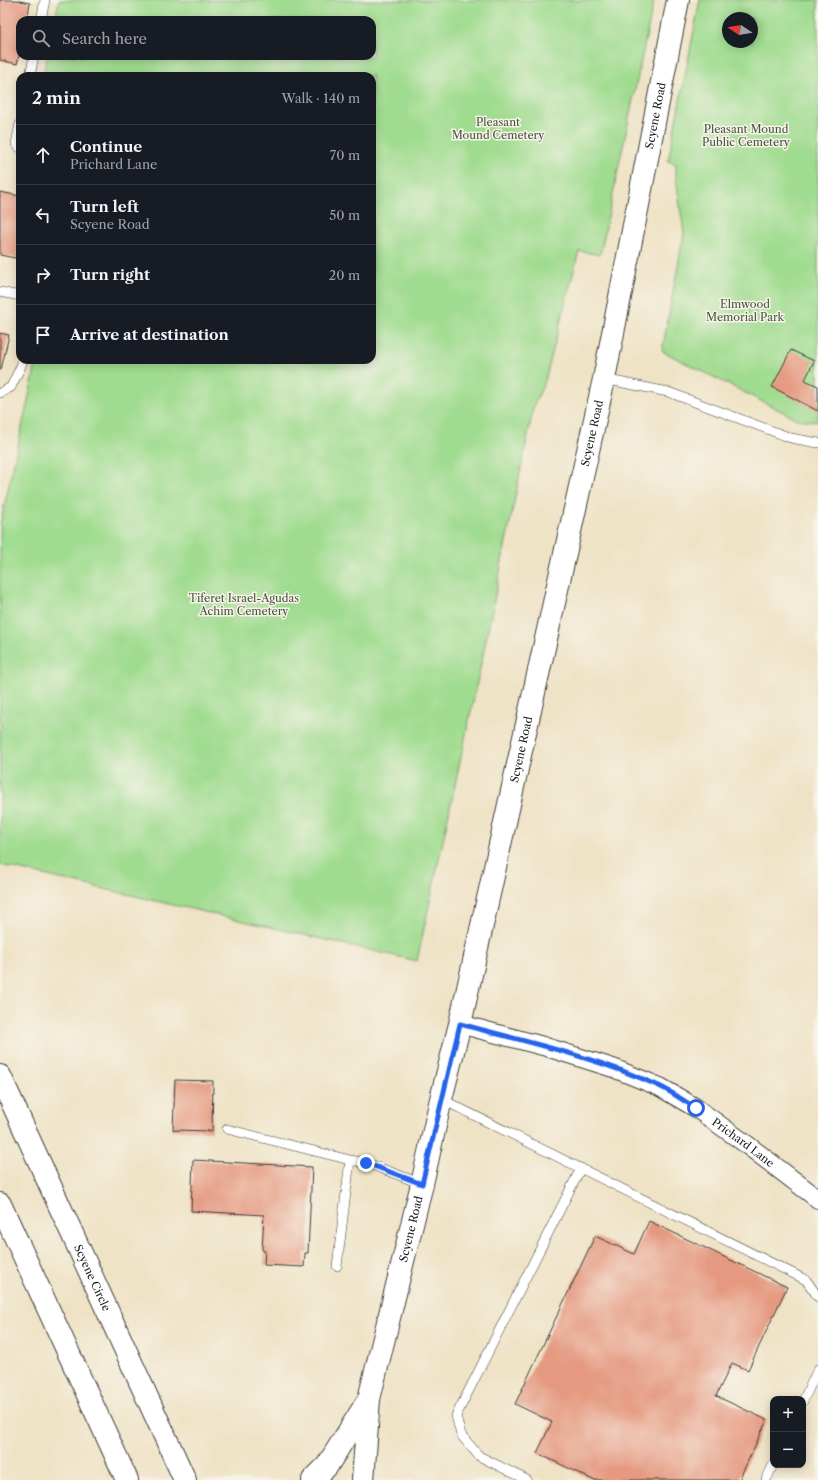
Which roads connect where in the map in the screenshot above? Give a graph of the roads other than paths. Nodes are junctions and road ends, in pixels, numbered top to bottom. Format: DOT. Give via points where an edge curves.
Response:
graph roads {
  1 [pos="45,0"];
  2 [pos="678,0"];
  3 [pos="42,16"];
  4 [pos="33,60"];
  5 [pos="31,72"];
  6 [pos="0,292"];
  7 [pos="16,295"];
  8 [pos="22,364"];
  9 [pos="604,379"];
  10 [pos="0,393"];
  11 [pos="818,443"];
  12 [pos="460,1024"];
  13 [pos="0,1076"];
  14 [pos="441,1099"];
  15 [pos="227,1129"];
  16 [pos="350,1160"];
  17 [pos="581,1168"];
  18 [pos="422,1184"];
  19 [pos="818,1199"];
  20 [pos="0,1204"];
  21 [pos="337,1266"];
  22 [pos="818,1297"];
  23 [pos="818,1370"];
  24 [pos="805,1396"];
  25 [pos="369,1399"];
  26 [pos="772,1468"];
  27 [pos="128,1480"];
  28 [pos="185,1480"];
  29 [pos="313,1480"];
  30 [pos="363,1480"];
  31 [pos="527,1480"];
  32 [pos="766,1480"];
  1 -- 3 [label="lane"];
  2 -- 9 [label="street, Scyene Road"];
  4 -- 5 [label="lane"];
  6 -- 7 [label="lane"];
  8 -- 10 [label="lane" via="11,387"];
  9 -- 11 [label="lane" via="668,392 791,438"];
  9 -- 12 [label="street, Scyene Road"];
  12 -- 14 [label="street, Scyene Road"];
  12 -- 19 [label="street, Prichard Lane" via="613,1068 660,1087 696,1108"];
  13 -- 28 [label="street, Scyene Circle"];
  14 -- 17 [label="lane"];
  14 -- 18 [label="street, Scyene Road"];
  15 -- 16 [label="lane"];
  16 -- 18 [label="lane" via="366,1163"];
  16 -- 21 [label="lane"];
  17 -- 22 [label="lane" via="806,1280"];
  17 -- 31 [label="lane" via="456,1416 461,1435 479,1456"];
  18 -- 25 [label="street, Scyene Road"];
  20 -- 27 [label="street"];
  23 -- 24 [label="lane"];
  25 -- 29 [label="street, Scyene Road" via="327,1466"];
  25 -- 30 [label="street"];
  26 -- 32 [label="lane"];
}
